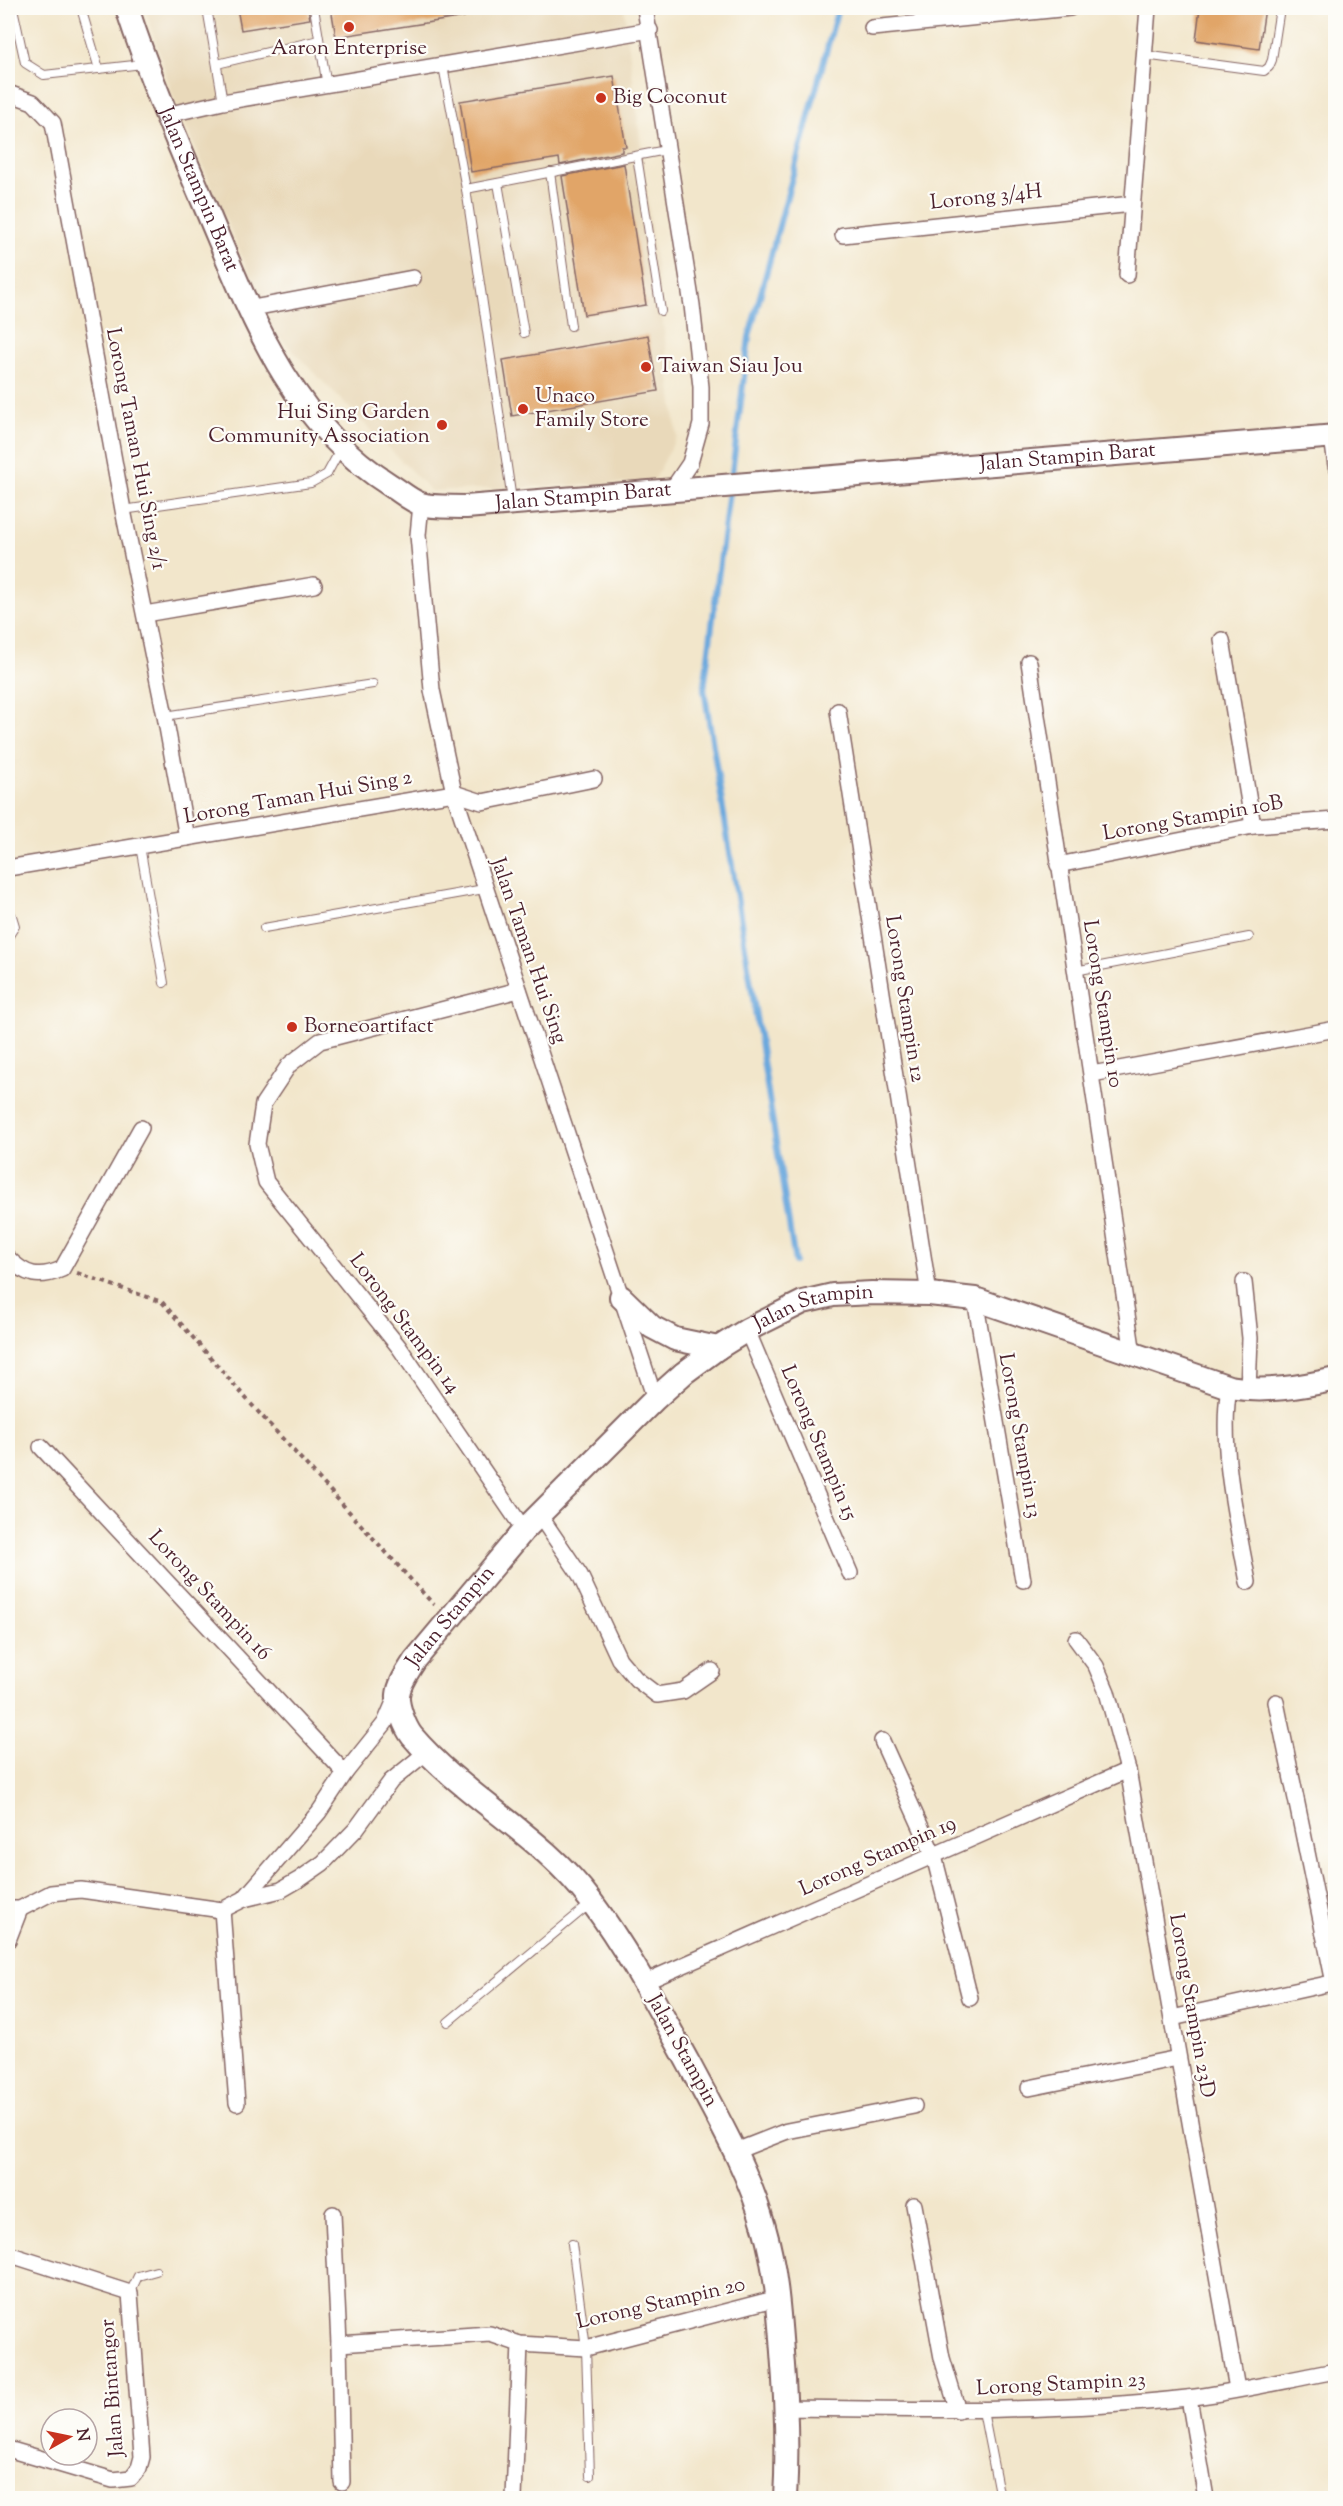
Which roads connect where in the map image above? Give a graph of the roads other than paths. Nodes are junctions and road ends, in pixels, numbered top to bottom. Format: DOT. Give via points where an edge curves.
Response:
graph roads {
  1 [pos="13,8"];
  2 [pos="81,8"];
  3 [pos="127,8"];
  4 [pos="207,8"];
  5 [pos="314,8"];
  6 [pos="645,8"];
  7 [pos="1070,8"];
  8 [pos="1148,8"];
  9 [pos="1280,8"];
  10 [pos="872,28"];
  11 [pos="650,30"];
  12 [pos="319,40"];
  13 [pos="1144,55"];
  14 [pos="145,63"];
  15 [pos="217,64"];
  16 [pos="443,66"];
  17 [pos="99,69"];
  18 [pos="327,86"];
  19 [pos="8,93"];
  20 [pos="224,102"];
  21 [pos="166,115"];
  22 [pos="666,150"];
  23 [pos="637,156"];
  24 [pos="550,172"];
  25 [pos="498,183"];
  26 [pos="466,189"];
  27 [pos="1132,204"];
  28 [pos="843,235"];
  29 [pos="1127,275"];
  30 [pos="413,278"];
  31 [pos="248,309"];
  32 [pos="661,311"];
  33 [pos="571,326"];
  34 [pos="524,333"];
  35 [pos="1334,436"];
  36 [pos="342,447"];
  37 [pos="1335,466"];
  38 [pos="671,492"];
  39 [pos="512,503"];
  40 [pos="421,504"];
  41 [pos="123,510"];
  42 [pos="314,585"];
  43 [pos="145,614"];
  44 [pos="1222,640"];
  45 [pos="1029,662"];
  46 [pos="373,684"];
  47 [pos="838,711"];
  48 [pos="165,716"];
  49 [pos="594,779"];
  50 [pos="454,793"];
  51 [pos="1335,820"];
  52 [pos="1253,826"];
  53 [pos="187,838"];
  54 [pos="140,846"];
  55 [pos="1058,865"];
  56 [pos="8,868"];
  57 [pos="484,889"];
  58 [pos="8,912"];
  59 [pos="264,928"];
  60 [pos="8,937"];
  61 [pos="1249,937"];
  62 [pos="1075,971"];
  63 [pos="164,983"];
  64 [pos="519,990"];
  65 [pos="1335,1029"];
  66 [pos="1092,1074"];
  67 [pos="141,1128"];
  68 [pos="8,1258"];
  69 [pos="1244,1282"];
  70 [pos="929,1294"];
  71 [pos="621,1297"];
  72 [pos="975,1299"];
  73 [pos="747,1330"];
  74 [pos="718,1348"];
  75 [pos="1133,1353"];
  76 [pos="1335,1379"];
  77 [pos="1239,1388"];
  78 [pos="655,1399"];
  79 [pos="41,1447"];
  80 [pos="532,1523"];
  81 [pos="850,1574"];
  82 [pos="1023,1580"];
  83 [pos="1248,1582"];
  84 [pos="1076,1640"];
  85 [pos="712,1671"];
  86 [pos="398,1694"];
  87 [pos="1276,1702"];
  88 [pos="882,1741"];
  89 [pos="428,1751"];
  90 [pos="1128,1770"];
  91 [pos="345,1773"];
  92 [pos="934,1856"];
  93 [pos="244,1899"];
  94 [pos="592,1902"];
  95 [pos="14,1909"];
  96 [pos="222,1910"];
  97 [pos="8,1940"];
  98 [pos="645,1982"];
  99 [pos="1335,1983"];
  100 [pos="970,1998"];
  101 [pos="1172,2018"];
  102 [pos="448,2022"];
  103 [pos="1178,2058"];
  104 [pos="1029,2088"];
  105 [pos="237,2103"];
  106 [pos="914,2106"];
  107 [pos="736,2151"];
  108 [pos="914,2205"];
  109 [pos="333,2214"];
  110 [pos="572,2244"];
  111 [pos="8,2254"];
  112 [pos="156,2271"];
  113 [pos="130,2293"];
  114 [pos="778,2298"];
  115 [pos="339,2344"];
  116 [pos="520,2344"];
  117 [pos="586,2348"];
  118 [pos="1335,2372"];
  119 [pos="1237,2389"];
  120 [pos="1189,2398"];
  121 [pos="786,2408"];
  122 [pos="958,2411"];
  123 [pos="983,2411"];
  124 [pos="8,2449"];
  125 [pos="590,2476"];
  126 [pos="342,2482"];
  127 [pos="514,2499"];
  128 [pos="785,2499"];
  129 [pos="1000,2499"];
  130 [pos="1206,2499"];
  1 -- 17 [label="lane" via="25,63 44,75"];
  2 -- 17 [label="lane"];
  3 -- 14 [label="street, Jalan Stampin Barat"];
  4 -- 15 [label="lane"];
  5 -- 12 [label="lane"];
  6 -- 11 [label="street"];
  7 -- 10 [label="street"];
  8 -- 13 [label="street"];
  9 -- 13 [label="lane" via="1272,60 1264,71"];
  11 -- 16 [label="street"];
  11 -- 22 [label="street"];
  12 -- 15 [label="lane"];
  12 -- 18 [label="lane"];
  13 -- 27 [label="street"];
  14 -- 17 [label="lane"];
  14 -- 21 [label="street, Jalan Stampin Barat"];
  15 -- 20 [label="lane"];
  16 -- 18 [label="street"];
  16 -- 26 [label="lane"];
  18 -- 20 [label="street"];
  19 -- 41 [label="street, Lorong Taman Hui Sing 2/1" via="33,102 53,123"];
  20 -- 21 [label="street"];
  21 -- 31 [label="street, Jalan Stampin Barat"];
  22 -- 23 [label="lane"];
  22 -- 38 [label="street" via="701,387 701,424 693,454"];
  23 -- 24 [label="lane"];
  23 -- 32 [label="lane"];
  24 -- 25 [label="lane"];
  24 -- 33 [label="lane"];
  25 -- 26 [label="lane"];
  25 -- 34 [label="lane"];
  26 -- 39 [label="lane"];
  27 -- 28 [label="street, Lorong 3/4H"];
  27 -- 29 [label="street"];
  30 -- 31 [label="street"];
  31 -- 36 [label="street, Jalan Stampin Barat" via="293,391"];
  35 -- 37 [label="street"];
  35 -- 38 [label="street, Jalan Stampin Barat"];
  36 -- 40 [label="street, Jalan Stampin Barat"];
  36 -- 41 [label="lane" via="327,474 311,483"];
  38 -- 39 [label="street, Jalan Stampin Barat"];
  39 -- 40 [label="street, Jalan Stampin Barat" via="466,507"];
  40 -- 50 [label="street, Jalan Taman Hui Sing" via="418,535 432,690"];
  41 -- 43 [label="street, Lorong Taman Hui Sing 2/1"];
  42 -- 43 [label="street"];
  43 -- 48 [label="street, Lorong Taman Hui Sing 2/1"];
  44 -- 52 [label="street"];
  45 -- 55 [label="street, Lorong Stampin 10"];
  46 -- 48 [label="lane"];
  47 -- 70 [label="street, Lorong Stampin 12"];
  48 -- 53 [label="street, Lorong Taman Hui Sing 2/1"];
  49 -- 50 [label="street, Lorong Taman Hui Sing 2" via="482,802"];
  50 -- 53 [label="street, Lorong Taman Hui Sing 2"];
  50 -- 57 [label="street, Jalan Taman Hui Sing"];
  51 -- 52 [label="street, Lorong Stampin 10B"];
  52 -- 55 [label="street, Lorong Stampin 10B"];
  53 -- 54 [label="street, Lorong Taman Hui Sing 2"];
  54 -- 56 [label="street, Lorong Taman Hui Sing 2"];
  54 -- 63 [label="lane"];
  55 -- 62 [label="street, Lorong Stampin 10"];
  57 -- 59 [label="lane"];
  57 -- 64 [label="street, Jalan Taman Hui Sing"];
  58 -- 60 [label="lane" via="15,926"];
  61 -- 62 [label="lane"];
  62 -- 66 [label="street, Lorong Stampin 10"];
  64 -- 71 [label="street, Jalan Taman Hui Sing"];
  64 -- 80 [label="street, Lorong Stampin 14" via="320,1041 290,1065 263,1104 257,1143 267,1182"];
  65 -- 66 [label="street"];
  66 -- 75 [label="street, Lorong Stampin 10"];
  67 -- 68 [label="street" via="62,1269 48,1275 29,1275"];
  69 -- 77 [label="street" via="1250,1338"];
  70 -- 72 [label="street, Jalan Stampin"];
  70 -- 73 [label="street, Jalan Stampin" via="834,1295 803,1302"];
  71 -- 74 [label="street" via="652,1327 675,1339"];
  71 -- 78 [label="street, Jalan Taman Hui Sing"];
  72 -- 75 [label="street, Jalan Stampin"];
  72 -- 82 [label="street, Lorong Stampin 13"];
  73 -- 74 [label="street, Jalan Stampin"];
  73 -- 81 [label="street, Lorong Stampin 15"];
  74 -- 78 [label="street, Jalan Stampin"];
  75 -- 77 [label="street, Jalan Stampin"];
  76 -- 77 [label="street, Jalan Stampin" via="1296,1388"];
  77 -- 83 [label="street" via="1225,1421"];
  78 -- 80 [label="street, Jalan Stampin"];
  79 -- 91 [label="street, Lorong Stampin 16"];
  80 -- 85 [label="street, Lorong Stampin 14" via="580,1575 619,1659 636,1679 657,1695 683,1691"];
  80 -- 86 [label="street, Jalan Stampin" via="415,1660"];
  84 -- 90 [label="street, Lorong Stampin 23D" via="1096,1666 1107,1692"];
  86 -- 89 [label="street, Jalan Stampin" via="411,1734"];
  86 -- 91 [label="street" via="386,1723"];
  87 -- 99 [label="street"];
  88 -- 92 [label="street"];
  89 -- 93 [label="street" via="391,1781 356,1829 323,1863 280,1890"];
  89 -- 94 [label="street, Jalan Stampin" via="539,1845"];
  90 -- 92 [label="street, Lorong Stampin 19"];
  90 -- 101 [label="street, Lorong Stampin 23D"];
  91 -- 93 [label="street" via="297,1838"];
  92 -- 98 [label="street, Lorong Stampin 19"];
  92 -- 100 [label="street"];
  93 -- 96 [label="street"];
  94 -- 98 [label="street, Jalan Stampin"];
  94 -- 102 [label="lane"];
  95 -- 96 [label="street" via="51,1893 81,1890"];
  95 -- 97 [label="street"];
  96 -- 105 [label="street"];
  98 -- 107 [label="street, Jalan Stampin"];
  99 -- 101 [label="street"];
  101 -- 103 [label="street, Lorong Stampin 23D"];
  103 -- 104 [label="street"];
  103 -- 119 [label="street, Lorong Stampin 23D"];
  106 -- 107 [label="street" via="787,2131"];
  107 -- 114 [label="street, Jalan Stampin" via="764,2227"];
  108 -- 122 [label="street" via="942,2358"];
  109 -- 115 [label="street"];
  110 -- 117 [label="lane"];
  111 -- 113 [label="street, Jalan Bintangor"];
  112 -- 113 [label="lane" via="138,2276"];
  113 -- 124 [label="street, Jalan Bintangor" via="142,2457 139,2468 131,2478 113,2480"];
  114 -- 117 [label="street, Lorong Stampin 20"];
  114 -- 121 [label="street, Jalan Stampin"];
  115 -- 116 [label="street, Lorong Stampin 20" via="490,2334"];
  115 -- 126 [label="street"];
  116 -- 117 [label="street, Lorong Stampin 20"];
  116 -- 127 [label="street"];
  117 -- 125 [label="lane"];
  118 -- 119 [label="street, Lorong Stampin 23"];
  119 -- 120 [label="street, Lorong Stampin 23"];
  120 -- 123 [label="street, Lorong Stampin 23"];
  120 -- 130 [label="street"];
  121 -- 122 [label="street, Lorong Stampin 23"];
  121 -- 128 [label="street, Jalan Stampin"];
  122 -- 123 [label="street, Lorong Stampin 23"];
  123 -- 129 [label="lane"];
}
